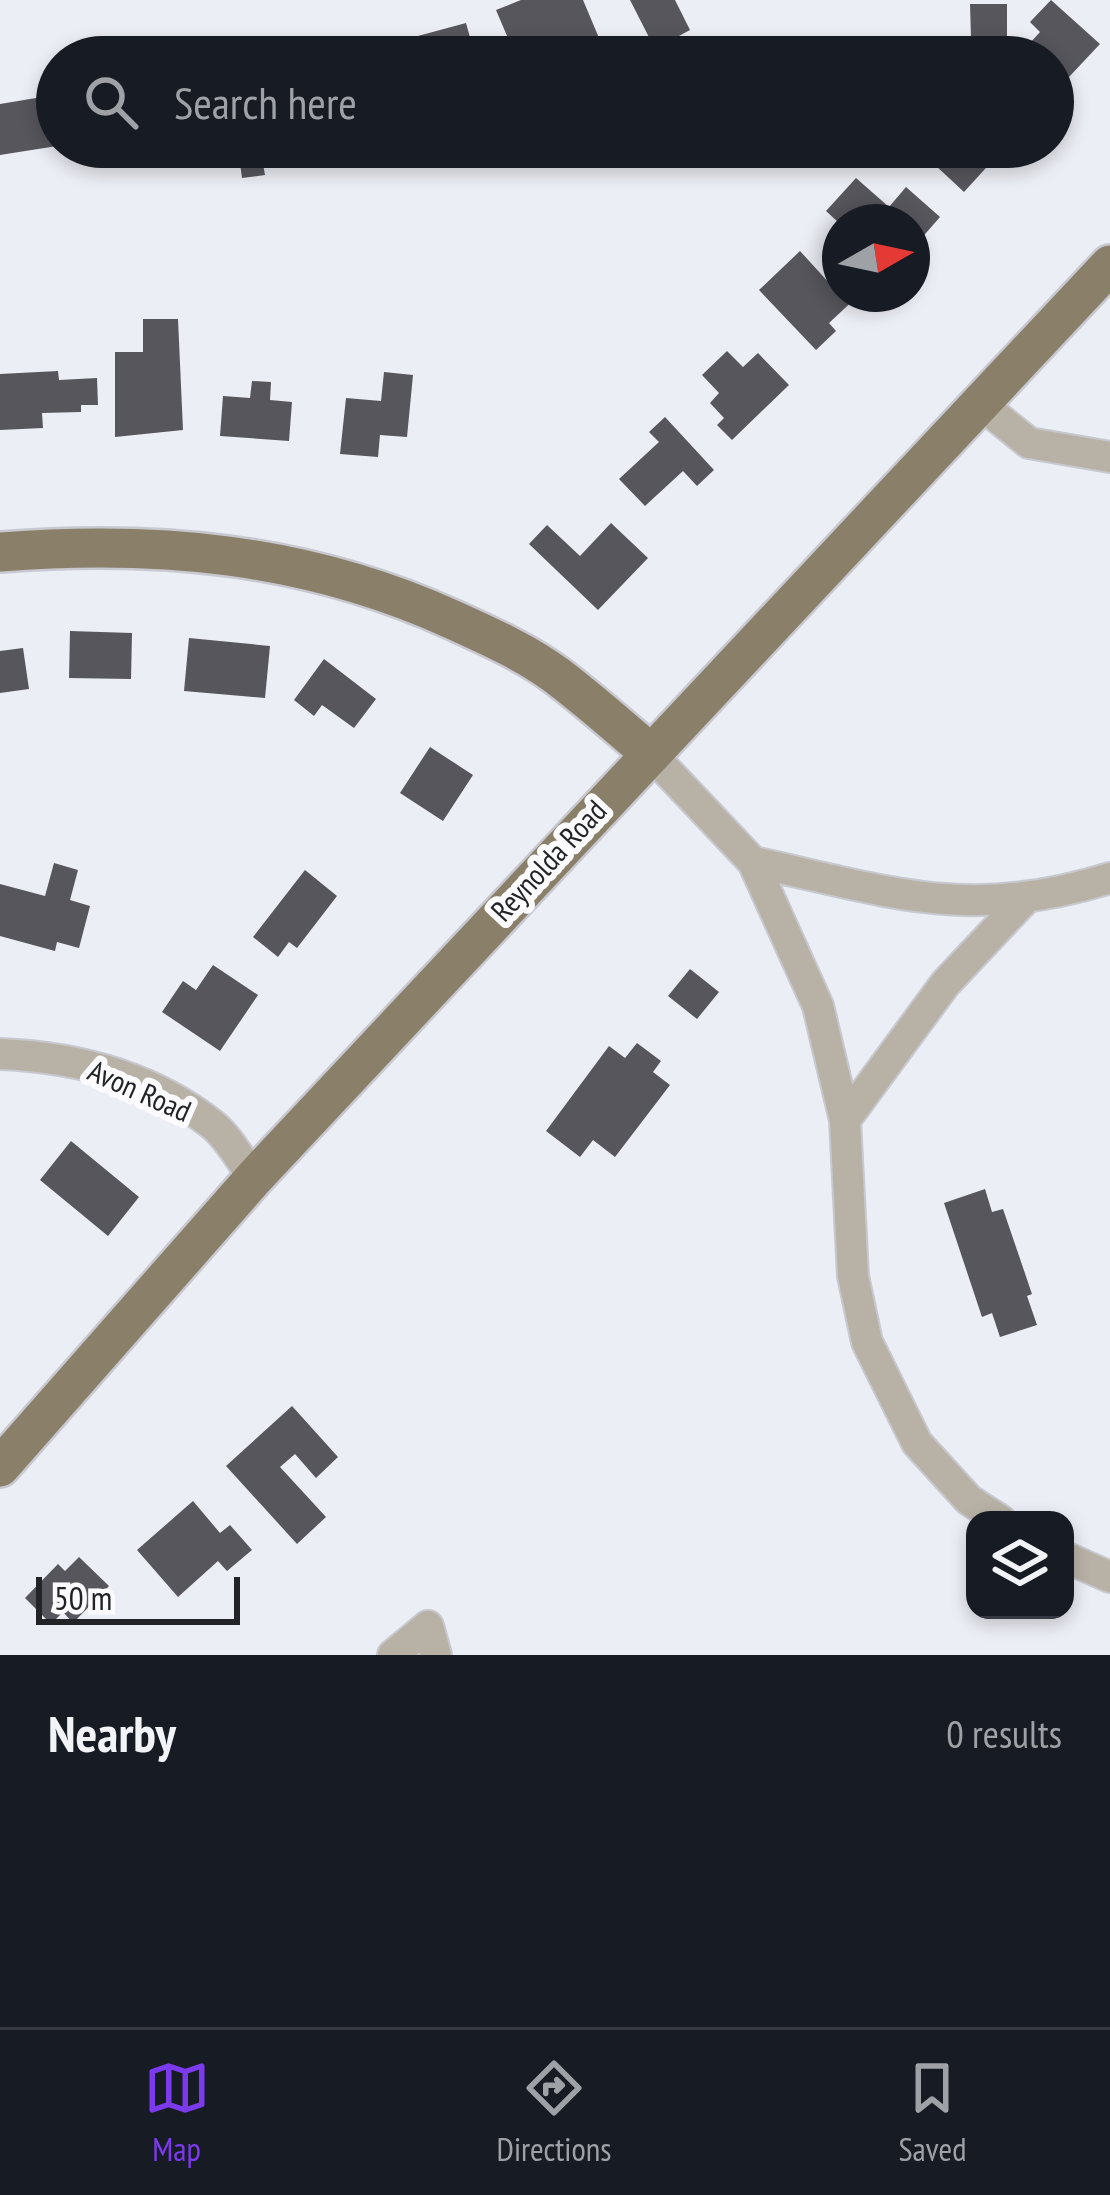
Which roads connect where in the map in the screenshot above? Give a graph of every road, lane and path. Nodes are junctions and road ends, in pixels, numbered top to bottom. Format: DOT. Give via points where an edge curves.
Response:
graph roads {
  1 [pos="1110,265"];
  2 [pos="982,405"];
  3 [pos="1110,457"];
  4 [pos="0,552"];
  5 [pos="649,752"];
  6 [pos="753,862"];
  7 [pos="1110,878"];
  8 [pos="1024,899"];
  9 [pos="0,1054"];
  10 [pos="845,1120"];
  11 [pos="254,1178"];
  12 [pos="0,1467"];
  13 [pos="986,1511"];
  14 [pos="1074,1560"];
  15 [pos="1110,1577"];
  16 [pos="393,1655"];
  17 [pos="436,1655"];
  1 -- 2 [label="main road, Reynolda Road"];
  2 -- 3 [label="street" via="1029,443"];
  2 -- 5 [label="main road, Reynolda Road"];
  4 -- 5 [label="main road" via="156,546 291,564 351,581 421,606 554,674"];
  5 -- 6 [label="street"];
  5 -- 11 [label="main road, Reynolda Road"];
  6 -- 8 [label="street" via="928,900"];
  6 -- 10 [label="street" via="818,1006"];
  7 -- 8 [label="street"];
  8 -- 10 [label="street" via="945,984"];
  9 -- 11 [label="street, Avon Road" via="84,1063 176,1101 217,1128"];
  10 -- 13 [label="street" via="853,1276 867,1342 917,1443"];
  11 -- 12 [label="main road, Reynolda Road"];
  14 -- 15 [label="street"];
  16 -- 17 [label="street" via="428,1626"];
}
